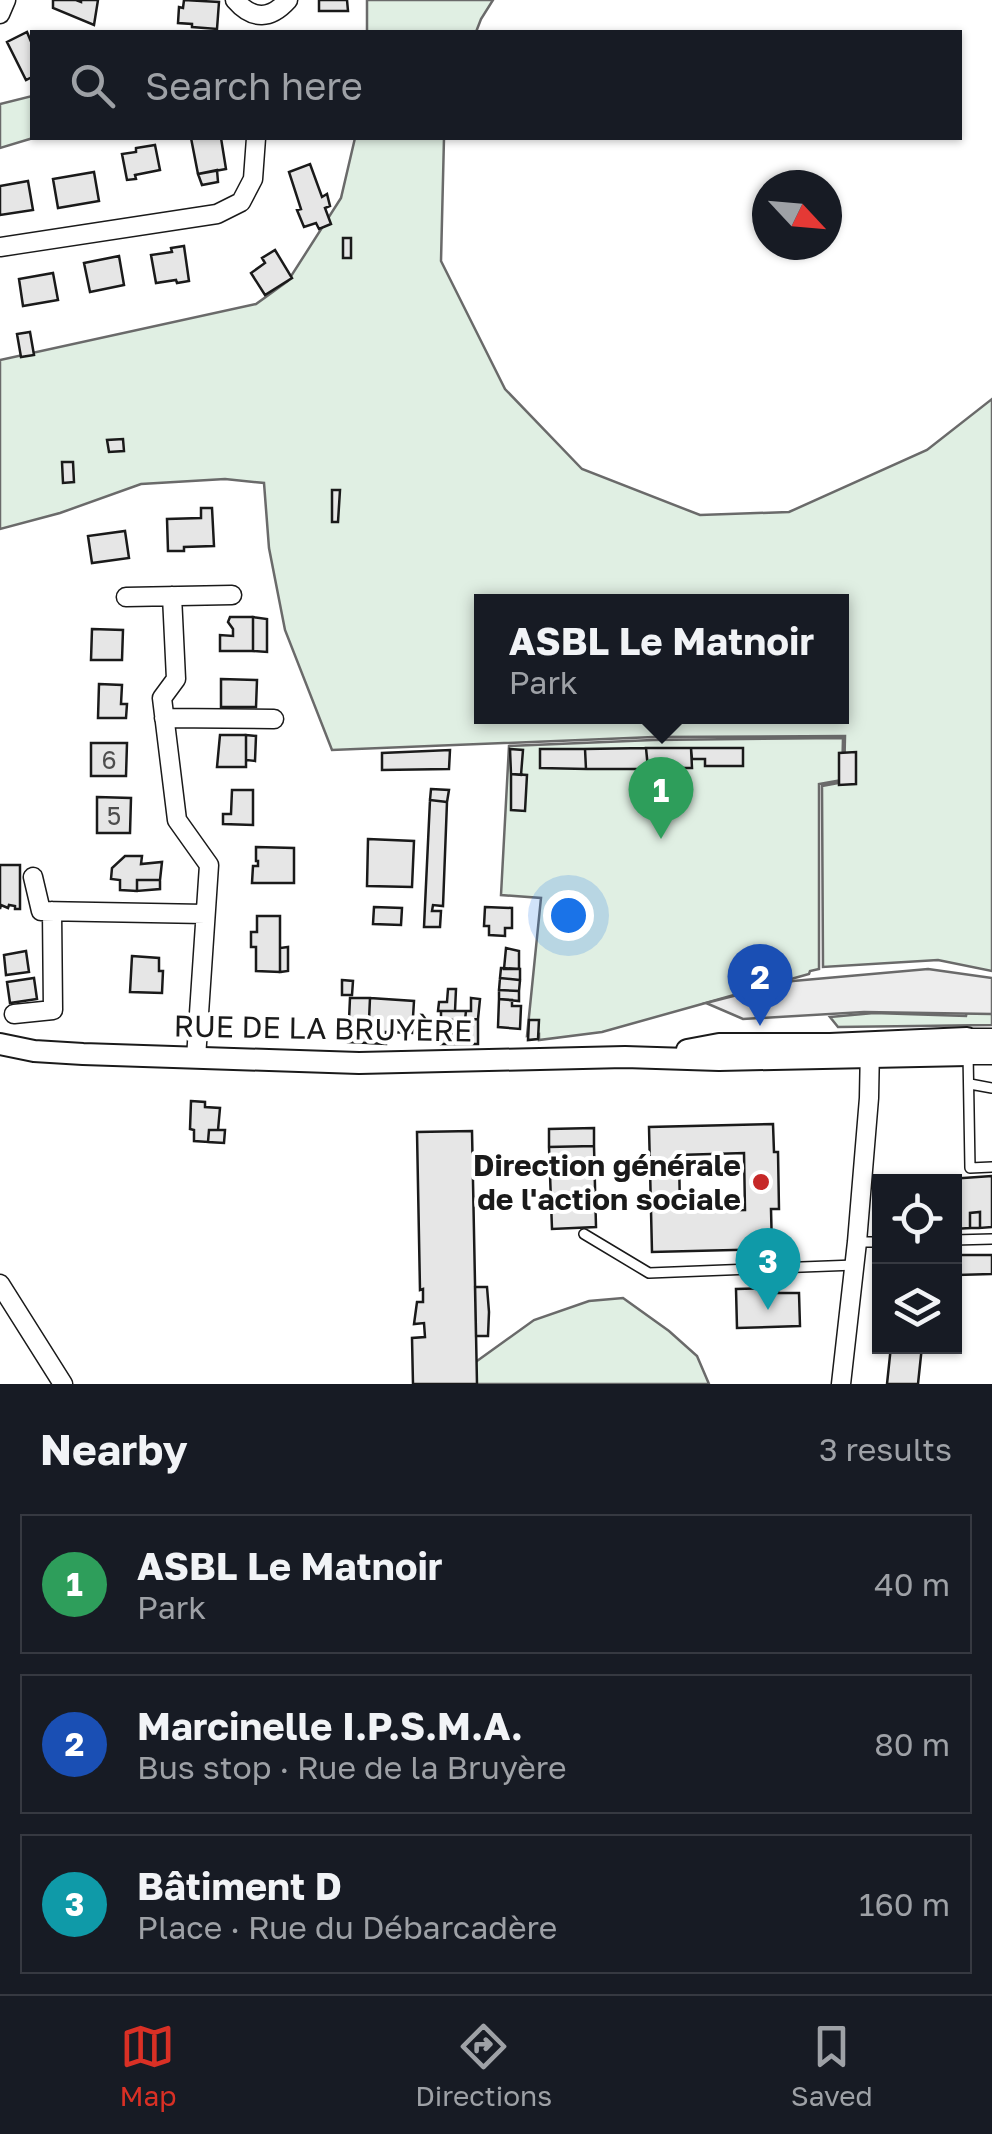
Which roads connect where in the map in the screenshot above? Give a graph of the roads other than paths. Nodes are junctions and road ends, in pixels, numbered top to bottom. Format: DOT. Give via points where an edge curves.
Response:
graph roads {
  1 [pos="6,0"];
  2 [pos="235,0"];
  3 [pos="288,0"];
  4 [pos="0,14"];
  5 [pos="264,24"];
  6 [pos="256,140"];
  7 [pos="0,248"];
  8 [pos="232,595"];
  9 [pos="172,596"];
  10 [pos="126,597"];
  11 [pos="164,718"];
  12 [pos="274,719"];
  13 [pos="33,876"];
  14 [pos="52,911"];
  15 [pos="205,914"];
  16 [pos="14,1014"];
  17 [pos="992,1038"];
  18 [pos="0,1044"];
  19 [pos="968,1047"];
  20 [pos="870,1049"];
  21 [pos="992,1055"];
  22 [pos="196,1058"];
  23 [pos="970,1084"];
  24 [pos="992,1088"];
  25 [pos="992,1167"];
  26 [pos="584,1234"];
  27 [pos="992,1239"];
  28 [pos="962,1240"];
  29 [pos="857,1242"];
  30 [pos="872,1242"];
  31 [pos="855,1265"];
  32 [pos="0,1284"];
  33 [pos="63,1384"];
  34 [pos="841,1384"];
  1 -- 4 [label="street"];
  2 -- 5 [label="street"];
  3 -- 5 [label="street"];
  6 -- 7 [label="street" via="253,179 241,202 216,214"];
  8 -- 9 [label="street"];
  9 -- 10 [label="street"];
  9 -- 11 [label="street" via="176,679 162,698"];
  11 -- 12 [label="street"];
  11 -- 15 [label="street" via="177,820 209,865"];
  13 -- 14 [label="street" via="42,910"];
  14 -- 15 [label="street"];
  14 -- 16 [label="street" via="53,1010"];
  15 -- 22 [label="street"];
  17 -- 19 [label="street, RUE DE LA BRUYÈRE"];
  18 -- 22 [label="street, RUE DE LA BRUYÈRE"];
  19 -- 20 [label="street, RUE DE LA BRUYÈRE"];
  19 -- 21 [label="street, RUE DE LA BRUYÈRE"];
  19 -- 23 [label="lane"];
  20 -- 22 [label="street, RUE DE LA BRUYÈRE" via="719,1044 646,1057 359,1063"];
  20 -- 29 [label="street"];
  23 -- 24 [label="lane"];
  23 -- 25 [label="lane" via="970,1168"];
  26 -- 31 [label="lane" via="649,1273"];
  27 -- 28 [label="lane"];
  29 -- 30 [label="lane"];
  29 -- 31 [label="street"];
  31 -- 34 [label="street"];
  32 -- 33 [label="street"];
}
